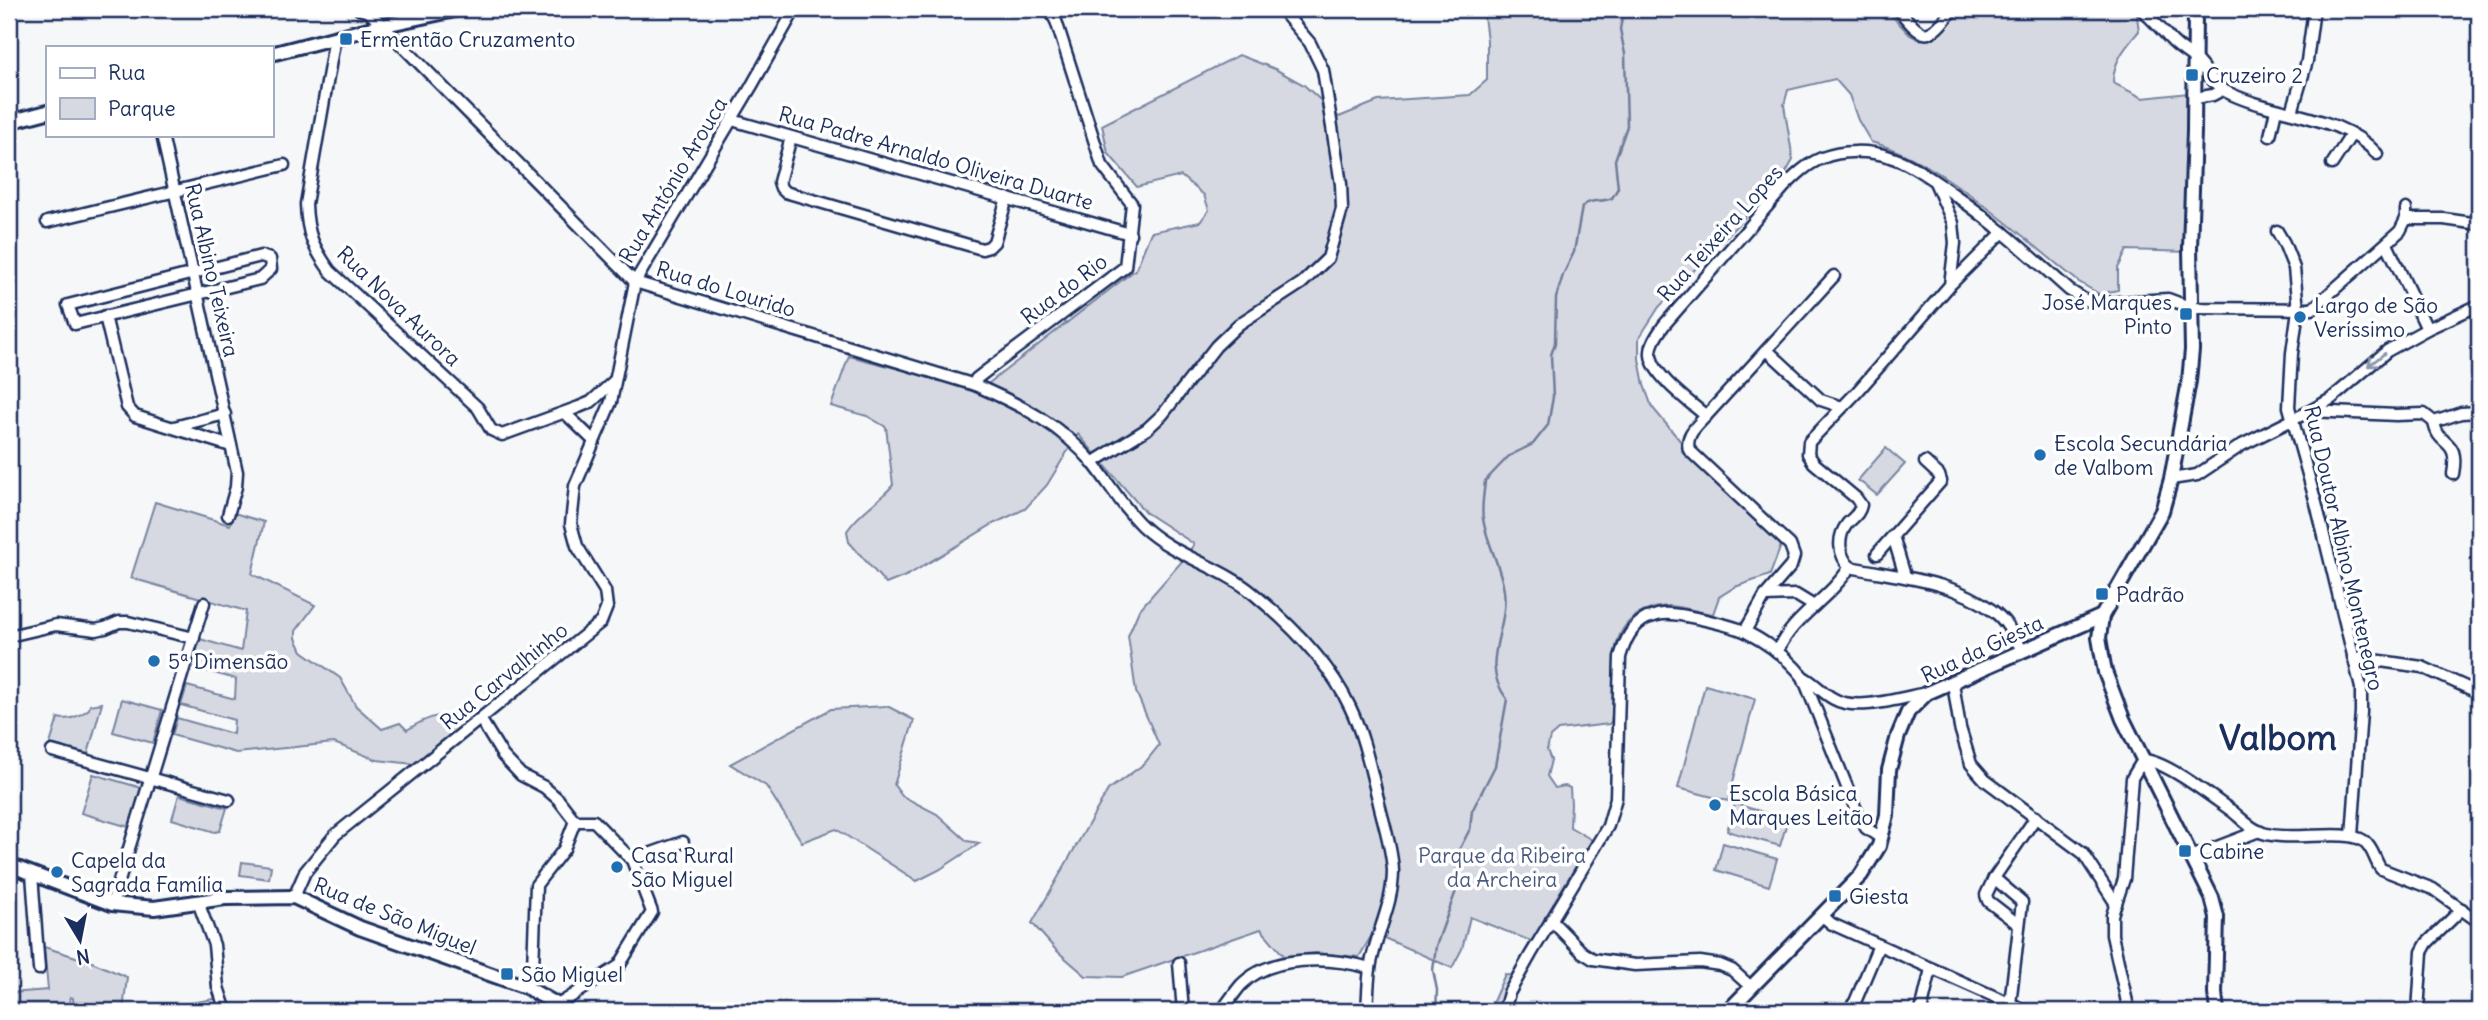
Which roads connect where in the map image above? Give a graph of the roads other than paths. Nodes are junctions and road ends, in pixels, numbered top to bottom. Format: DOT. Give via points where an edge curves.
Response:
graph roads {
  1 [pos="359,9"];
  2 [pos="460,9"];
  3 [pos="795,9"];
  4 [pos="1049,9"];
  5 [pos="1281,9"];
  6 [pos="1898,9"];
  7 [pos="2141,9"];
  8 [pos="2195,9"];
  9 [pos="2315,9"];
  10 [pos="1948,11"];
  11 [pos="380,26"];
  12 [pos="335,37"];
  13 [pos="273,53"];
  14 [pos="2196,60"];
  15 [pos="2222,90"];
  16 [pos="2195,98"];
  17 [pos="2479,99"];
  18 [pos="2276,110"];
  19 [pos="46,112"];
  20 [pos="2292,112"];
  21 [pos="2479,116"];
  22 [pos="732,120"];
  23 [pos="9,122"];
  24 [pos="2351,135"];
  25 [pos="162,136"];
  26 [pos="2270,136"];
  27 [pos="791,137"];
  28 [pos="2377,154"];
  29 [pos="2332,164"];
  30 [pos="284,165"];
  31 [pos="1935,181"];
  32 [pos="174,190"];
  33 [pos="1007,198"];
  34 [pos="47,222"];
  35 [pos="2479,224"];
  36 [pos="2277,231"];
  37 [pos="2003,232"];
  38 [pos="1130,234"];
  39 [pos="2387,244"];
  40 [pos="193,273"];
  41 [pos="1835,276"];
  42 [pos="635,282"];
  43 [pos="1950,285"];
  44 [pos="197,293"];
  45 [pos="2479,305"];
  46 [pos="2192,308"];
  47 [pos="2298,310"];
  48 [pos="105,317"];
  49 [pos="2427,329"];
  50 [pos="1768,350"];
  51 [pos="614,381"];
  52 [pos="975,385"];
  53 [pos="1842,407"];
  54 [pos="2311,411"];
  55 [pos="2479,412"];
  56 [pos="225,414"];
  57 [pos="565,414"];
  58 [pos="1706,416"];
  59 [pos="2292,422"];
  60 [pos="2434,422"];
  61 [pos="172,428"];
  62 [pos="593,440"];
  63 [pos="231,446"];
  64 [pos="1925,462"];
  65 [pos="1092,463"];
  66 [pos="2453,474"];
  67 [pos="2171,479"];
  68 [pos="228,515"];
  69 [pos="1893,536"];
  70 [pos="1877,554"];
  71 [pos="1850,567"];
  72 [pos="1905,576"];
  73 [pos="1765,596"];
  74 [pos="204,603"];
  75 [pos="1814,606"];
  76 [pos="2102,616"];
  77 [pos="1745,631"];
  78 [pos="9,636"];
  79 [pos="194,638"];
  80 [pos="2022,650"];
  81 [pos="1777,652"];
  82 [pos="2353,657"];
  83 [pos="1802,677"];
  84 [pos="1953,683"];
  85 [pos="1927,693"];
  86 [pos="2479,693"];
  87 [pos="481,720"];
  88 [pos="52,751"];
  89 [pos="2143,761"];
  90 [pos="149,779"];
  91 [pos="229,800"];
  92 [pos="2036,817"];
  93 [pos="575,821"];
  94 [pos="2259,831"];
  95 [pos="2352,836"];
  96 [pos="1881,838"];
  97 [pos="683,842"];
  98 [pos="2191,857"];
  99 [pos="632,860"];
  100 [pos="9,865"];
  101 [pos="28,872"];
  102 [pos="9,874"];
  103 [pos="1994,878"];
  104 [pos="294,897"];
  105 [pos="198,901"];
  106 [pos="112,904"];
  107 [pos="2116,904"];
  108 [pos="2462,909"];
  109 [pos="1821,915"];
  110 [pos="1551,920"];
  111 [pos="2479,922"];
  112 [pos="2020,925"];
  113 [pos="1879,945"];
  114 [pos="1179,963"];
  115 [pos="1370,968"];
  116 [pos="39,969"];
  117 [pos="1931,969"];
  118 [pos="526,987"];
  119 [pos="1751,987"];
  120 [pos="2010,1004"];
  121 [pos="560,1008"];
  122 [pos="226,1011"];
  123 [pos="1184,1011"];
  124 [pos="1221,1011"];
  125 [pos="1367,1011"];
  126 [pos="1504,1011"];
  127 [pos="1728,1011"];
  128 [pos="1847,1011"];
  129 [pos="1921,1011"];
  130 [pos="2027,1011"];
  131 [pos="2129,1011"];
  132 [pos="2217,1011"];
  133 [pos="2418,1011"];
  1 -- 11 [label="street, Rua do Lourido" via="369,12"];
  2 -- 11 [label="street"];
  3 -- 22 [label="street, Rua António Arouca"];
  4 -- 38 [label="street, Rua do Rio" via="1102,165 1132,204"];
  5 -- 65 [label="street" via="1310,43 1324,70 1342,209 1328,258 1303,283 1239,324 1146,429"];
  6 -- 10 [label="street" via="1917,32 1926,34 1934,31"];
  7 -- 14 [label="street"];
  8 -- 14 [label="street"];
  9 -- 20 [label="street" via="2307,61"];
  11 -- 12 [label="street"];
  11 -- 42 [label="street, Rua do Lourido"];
  12 -- 13 [label="street"];
  12 -- 57 [label="street, Rua Nova Aurora" via="306,204 314,247 330,271 478,408 491,430 502,435"];
  14 -- 15 [label="street"];
  14 -- 16 [label="street"];
  15 -- 16 [label="street"];
  15 -- 18 [label="street"];
  16 -- 46 [label="street"];
  17 -- 21 [label="street"];
  18 -- 20 [label="street"];
  18 -- 26 [label="street"];
  19 -- 23 [label="street"];
  20 -- 24 [label="street"];
  22 -- 27 [label="street, Rua Padre Arnaldo Oliveira Duarte"];
  22 -- 42 [label="street, Rua António Arouca"];
  24 -- 28 [label="street"];
  24 -- 29 [label="street"];
  25 -- 32 [label="street, Rua Albino Teixeira"];
  27 -- 33 [label="street, Rua Padre Arnaldo Oliveira Duarte"];
  27 -- 33 [label="street" via="779,181 785,192 982,249 994,242"];
  30 -- 32 [label="street"];
  31 -- 37 [label="street, Rua Teixeira Lopes"];
  31 -- 43 [label="street" via="1953,223"];
  31 -- 58 [label="street, Rua Teixeira Lopes" via="1892,157 1869,152 1822,158 1784,187 1653,342 1655,369"];
  32 -- 34 [label="street"];
  32 -- 40 [label="street, Rua Albino Teixeira"];
  33 -- 38 [label="street, Rua Padre Arnaldo Oliveira Duarte"];
  35 -- 39 [label="street" via="2406,214 2400,231"];
  36 -- 47 [label="street, Rua Doutor Albino Montenegro" via="2294,268"];
  37 -- 43 [label="street"];
  37 -- 46 [label="street, Rua Teixeira Lopes" via="2085,300 2168,299"];
  38 -- 52 [label="street, Rua do Rio" via="1125,267 976,379"];
  39 -- 47 [label="street" via="2312,309"];
  39 -- 49 [label="street"];
  40 -- 44 [label="street, Rua Albino Teixeira"];
  40 -- 44 [label="street" via="261,256 270,259 271,268 260,279"];
  40 -- 48 [label="street" via="68,305 75,324"];
  41 -- 50 [label="street"];
  42 -- 51 [label="street, Rua António Arouca"];
  42 -- 52 [label="street, Rua do Lourido"];
  43 -- 53 [label="street"];
  44 -- 48 [label="street"];
  44 -- 56 [label="street, Rua Albino Teixeira"];
  45 -- 49 [label="street"];
  46 -- 47 [label="street, Rua Teixeira Lopes"];
  46 -- 67 [label="street" via="2190,370"];
  47 -- 59 [label="street, Rua Doutor Albino Montenegro" via="2289,386"];
  48 -- 61 [label="street" via="127,407 135,416"];
  49 -- 54 [label="street, one-way" via="2387,351"];
  50 -- 53 [label="street" via="1821,400"];
  50 -- 58 [label="street"];
  51 -- 57 [label="street, Rua Nova Aurora" via="591,402"];
  51 -- 62 [label="street, Rua António Arouca" via="611,402"];
  52 -- 65 [label="street, Rua do Lourido" via="1046,419"];
  53 -- 71 [label="street" via="1809,442 1808,454 1861,505 1840,537 1840,550"];
  54 -- 59 [label="street"];
  54 -- 60 [label="street" via="2424,414"];
  55 -- 60 [label="street"];
  56 -- 61 [label="street"];
  56 -- 63 [label="street, Rua Albino Teixeira"];
  57 -- 62 [label="street"];
  58 -- 73 [label="street" via="1690,433 1689,450 1790,545 1794,556"];
  59 -- 67 [label="street" via="2242,445 2197,475"];
  59 -- 82 [label="street, Rua Doutor Albino Montenegro"];
  60 -- 66 [label="street" via="2435,430 2454,452"];
  61 -- 63 [label="street"];
  62 -- 87 [label="street, Rua Carvalhinho" via="575,486 571,524 577,546 605,590 607,607 601,622"];
  63 -- 68 [label="street, Rua Albino Teixeira" via="237,472"];
  64 -- 69 [label="street" via="1941,481"];
  65 -- 115 [label="street, Rua do Lourido" via="1141,525 1171,548 1253,594 1337,683 1367,754 1393,870 1390,900"];
  67 -- 76 [label="street" via="2162,511"];
  69 -- 70 [label="street"];
  69 -- 72 [label="street"];
  71 -- 72 [label="street"];
  71 -- 75 [label="street" via="1831,593"];
  72 -- 80 [label="street" via="1964,594 1993,610"];
  73 -- 75 [label="street" via="1796,595"];
  73 -- 77 [label="street"];
  74 -- 79 [label="street"];
  75 -- 81 [label="street" via="1793,625"];
  76 -- 80 [label="street, Rua da Giesta"];
  76 -- 89 [label="street" via="2099,638 2105,672"];
  77 -- 81 [label="street"];
  77 -- 110 [label="street" via="1664,613 1632,629 1620,657 1616,798 1608,826"];
  78 -- 79 [label="street" via="56,625 96,630 119,622"];
  79 -- 90 [label="street"];
  80 -- 84 [label="street, Rua da Giesta"];
  81 -- 83 [label="street"];
  82 -- 86 [label="street" via="2422,667"];
  82 -- 95 [label="street, Rua Doutor Albino Montenegro" via="2361,712"];
  83 -- 85 [label="street" via="1846,704"];
  83 -- 96 [label="street" via="1858,817"];
  84 -- 85 [label="street, Rua da Giesta"];
  84 -- 92 [label="street" via="1971,764 1985,780"];
  85 -- 96 [label="street, Rua da Giesta" via="1908,712 1898,736"];
  87 -- 93 [label="street" via="503,756 521,775 544,787"];
  87 -- 104 [label="street, Rua Carvalhinho" via="335,835 305,872"];
  88 -- 90 [label="street"];
  89 -- 94 [label="street" via="2168,769"];
  89 -- 98 [label="street"];
  89 -- 107 [label="street" via="2132,778 2124,879"];
  90 -- 91 [label="street"];
  90 -- 106 [label="street"];
  92 -- 103 [label="street"];
  92 -- 107 [label="street" via="2083,853"];
  93 -- 99 [label="street" via="594,821"];
  93 -- 118 [label="street" via="565,849 536,885 533,968"];
  94 -- 95 [label="street" via="2293,837"];
  94 -- 98 [label="street"];
  95 -- 108 [label="street" via="2371,848 2381,869 2433,889"];
  96 -- 109 [label="street, Rua da Giesta" via="1861,874"];
  97 -- 99 [label="street"];
  98 -- 132 [label="street" via="2217,917"];
  99 -- 121 [label="street" via="652,912 619,967"];
  100 -- 101 [label="street, Rua de São Miguel"];
  101 -- 102 [label="street"];
  101 -- 106 [label="street, Rua de São Miguel"];
  101 -- 116 [label="street"];
  103 -- 112 [label="street" via="2022,902"];
  103 -- 112 [label="street" via="1988,901"];
  104 -- 105 [label="street, Rua de São Miguel"];
  104 -- 118 [label="street, Rua de São Miguel" via="360,928"];
  105 -- 106 [label="street, Rua de São Miguel" via="154,908"];
  105 -- 122 [label="street" via="214,945 218,987"];
  107 -- 131 [label="street" via="2112,935"];
  108 -- 111 [label="street"];
  108 -- 133 [label="street" via="2422,952"];
  109 -- 113 [label="street" via="1832,925"];
  109 -- 119 [label="street, Rua da Giesta"];
  110 -- 119 [label="street" via="1593,959 1635,965 1720,965"];
  110 -- 126 [label="street" via="1509,993"];
  112 -- 120 [label="street"];
  113 -- 117 [label="street"];
  113 -- 128 [label="street"];
  114 -- 123 [label="street"];
  115 -- 124 [label="street" via="1348,961 1309,959 1266,969 1242,984"];
  115 -- 125 [label="street, Rua do Lourido"];
  117 -- 120 [label="street"];
  117 -- 129 [label="street"];
  118 -- 121 [label="street, Rua de São Miguel"];
  119 -- 127 [label="street, Rua da Giesta"];
  120 -- 130 [label="street"];
}
